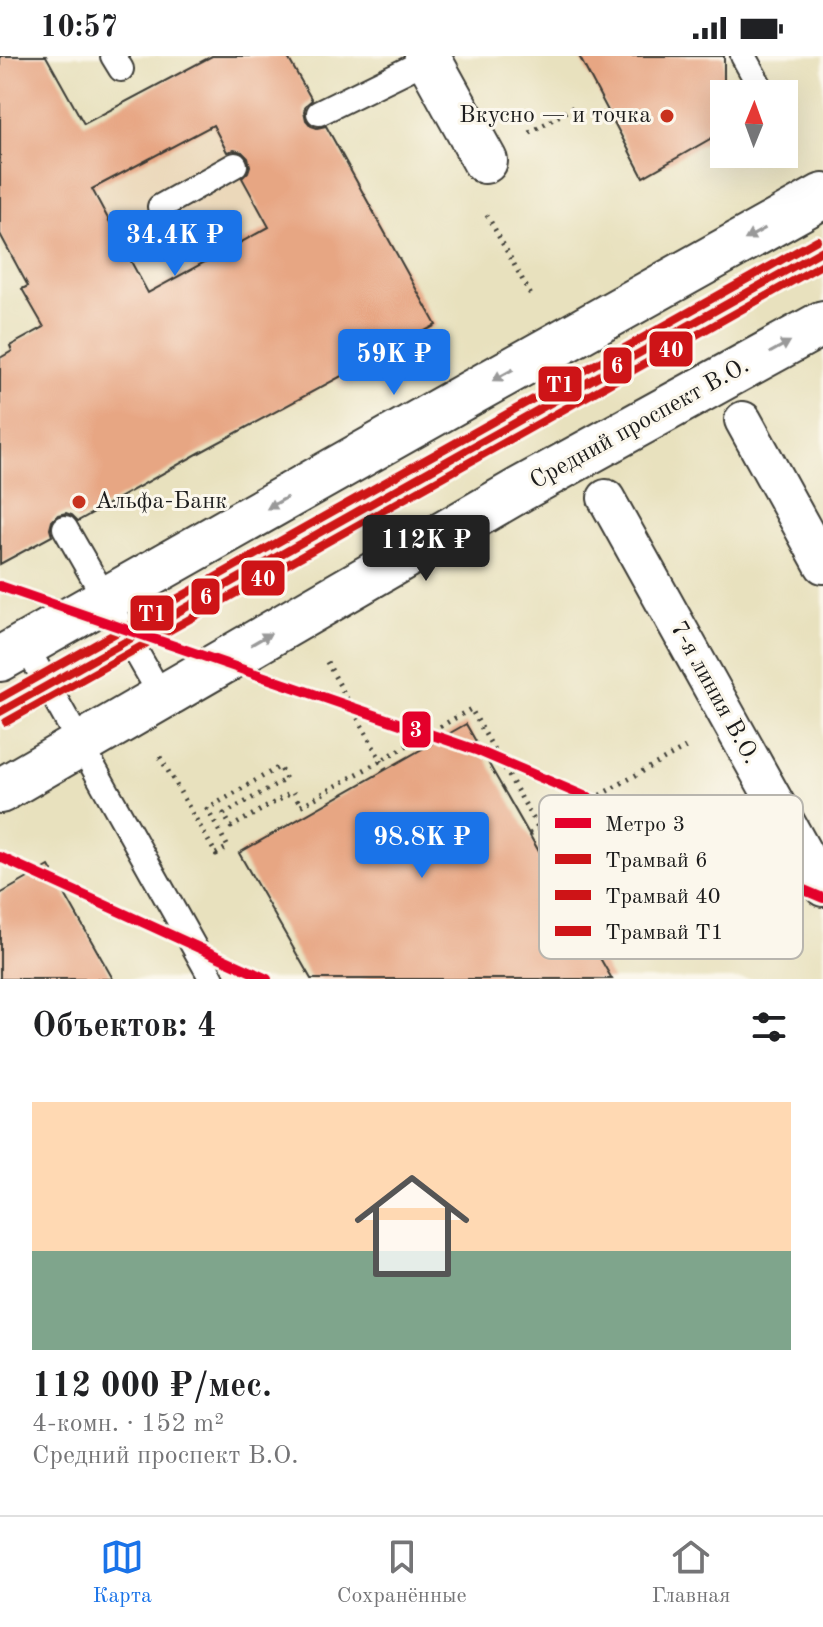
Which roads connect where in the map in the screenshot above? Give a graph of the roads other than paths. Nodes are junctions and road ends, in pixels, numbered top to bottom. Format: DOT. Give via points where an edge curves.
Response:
graph roads {
  1 [pos="743,56"];
  2 [pos="428,58"];
  3 [pos="756,80"];
  4 [pos="319,113"];
  5 [pos="485,161"];
  6 [pos="235,165"];
  7 [pos="823,196"];
  8 [pos="160,207"];
  9 [pos="823,323"];
  10 [pos="743,420"];
  11 [pos="606,498"];
  12 [pos="65,528"];
  13 [pos="823,565"];
  14 [pos="106,599"];
  15 [pos="13,652"];
  16 [pos="162,697"];
  17 [pos="81,744"];
  18 [pos="0,791"];
  19 [pos="771,795"];
  20 [pos="803,852"];
  21 [pos="823,888"];
  22 [pos="212,979"];
  1 -- 3 [label="lane"];
  2 -- 4 [label="lane"];
  2 -- 5 [label="main road"];
  6 -- 8 [label="lane"];
  7 -- 14 [label="main road, one-way"];
  16 -- 9 [label="main road, Средний проспект В.О., one-way" via="521,489"];
  10 -- 13 [label="street"];
  11 -- 19 [label="street, 7-я линия В.О."];
  12 -- 14 [label="lane"];
  14 -- 15 [label="main road"];
  14 -- 16 [label="lane"];
  15 -- 17 [label="lane"];
  16 -- 17 [label="main road, Средний проспект В.О."];
  17 -- 18 [label="main road, Средний проспект В.О."];
  17 -- 22 [label="lane"];
  20 -- 21 [label="street, 7-я линия В.О."];
}
